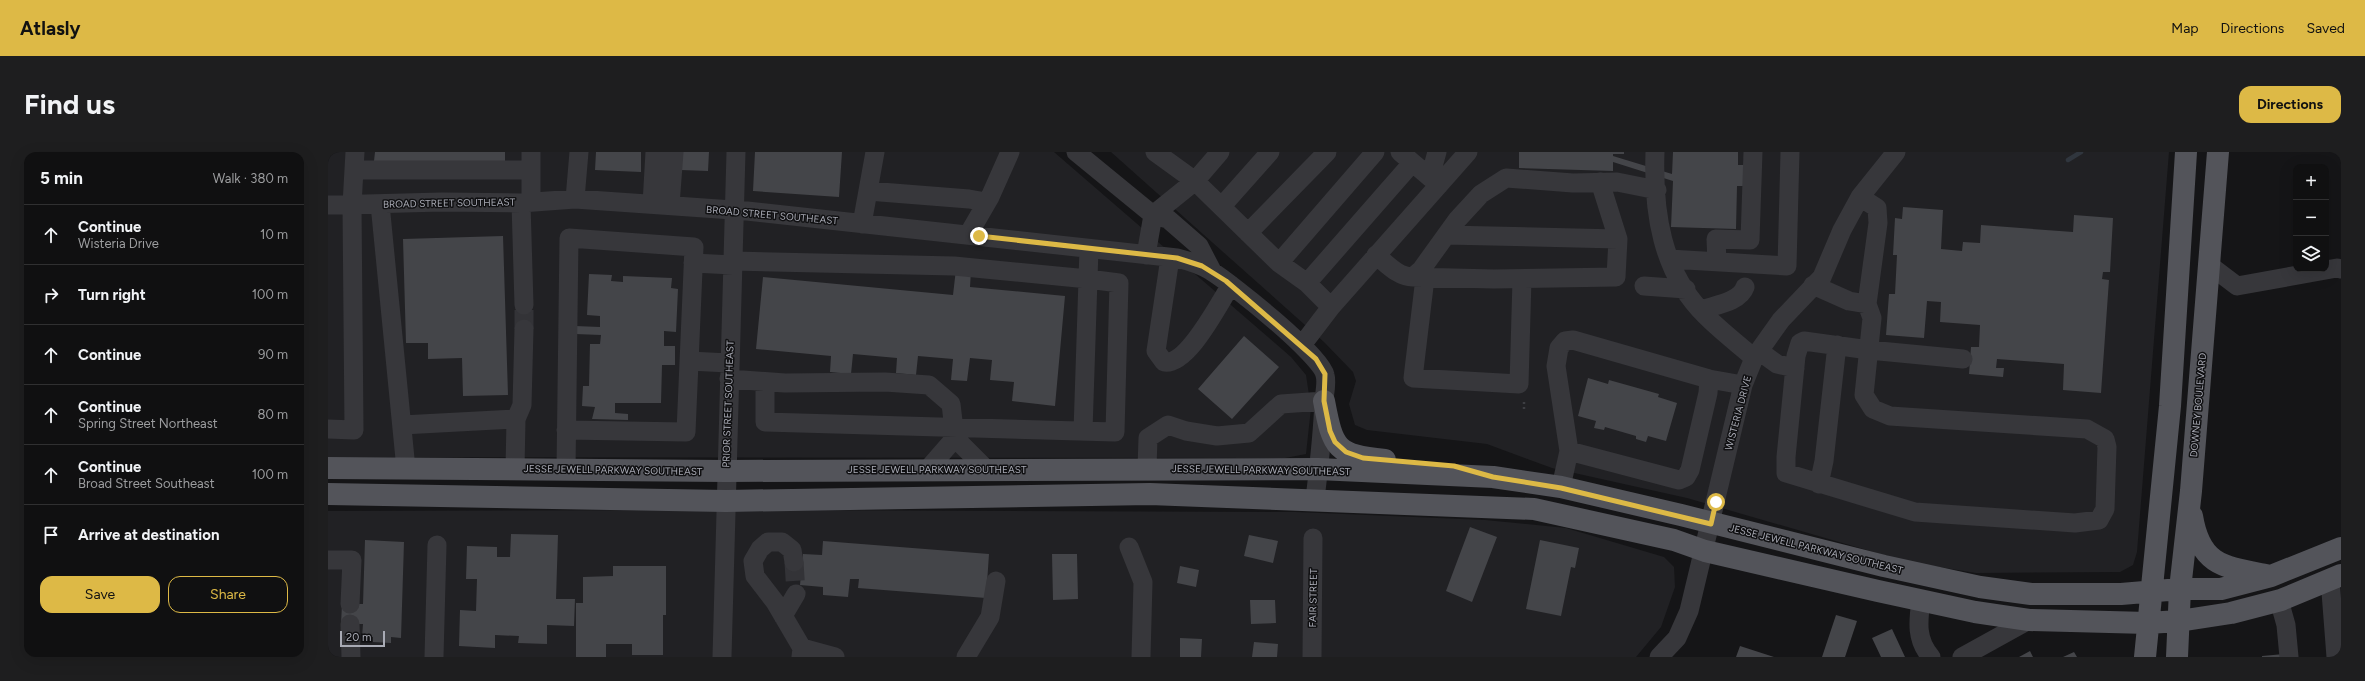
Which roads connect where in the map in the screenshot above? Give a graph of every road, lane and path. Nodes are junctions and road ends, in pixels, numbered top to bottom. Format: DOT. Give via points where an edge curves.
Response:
graph roads {
  1 [pos="579,152"];
  2 [pos="655,152"];
  3 [pos="674,152"];
  4 [pos="736,152"];
  5 [pos="875,152"];
  6 [pos="1010,152"];
  7 [pos="1076,152"];
  8 [pos="1155,152"];
  9 [pos="1220,152"];
  10 [pos="1270,152"];
  11 [pos="1326,152"];
  12 [pos="1375,152"];
  13 [pos="1437,152"];
  14 [pos="1468,152"];
  15 [pos="1655,152"];
  16 [pos="1753,152"];
  17 [pos="1790,152"];
  18 [pos="1896,152"];
  19 [pos="2186,152"];
  20 [pos="2218,152"];
  21 [pos="1406,157"];
  22 [pos="354,161"];
  23 [pos="531,161"];
  24 [pos="1195,181"];
  25 [pos="1434,181"];
  26 [pos="1600,182"];
  27 [pos="1657,190"];
  28 [pos="868,191"];
  29 [pos="1860,197"];
  30 [pos="575,199"];
  31 [pos="526,202"];
  32 [pos="986,202"];
  33 [pos="380,204"];
  34 [pos="328,205"];
  35 [pos="352,205"];
  36 [pos="661,205"];
  37 [pos="1222,206"];
  38 [pos="734,210"];
  39 [pos="1153,215"];
  40 [pos="862,224"];
  41 [pos="1248,233"];
  42 [pos="1446,234"];
  43 [pos="968,235"];
  44 [pos="1618,239"];
  45 [pos="1089,249"];
  46 [pos="1146,255"];
  47 [pos="1376,255"];
  48 [pos="1170,258"];
  49 [pos="1669,259"];
  50 [pos="1717,262"];
  51 [pos="693,263"];
  52 [pos="733,263"];
  53 [pos="1279,263"];
  54 [pos="2208,264"];
  55 [pos="2341,269"];
  56 [pos="1212,271"];
  57 [pos="1419,277"];
  58 [pos="1088,279"];
  59 [pos="1522,279"];
  60 [pos="1307,283"];
  61 [pos="1231,285"];
  62 [pos="1644,286"];
  63 [pos="1813,286"];
  64 [pos="1745,287"];
  65 [pos="1686,289"];
  66 [pos="1867,304"];
  67 [pos="524,305"];
  68 [pos="1331,307"];
  69 [pos="1701,310"];
  70 [pos="524,329"];
  71 [pos="1302,345"];
  72 [pos="1837,345"];
  73 [pos="1869,350"];
  74 [pos="1757,355"];
  75 [pos="1963,359"];
  76 [pos="689,361"];
  77 [pos="1795,368"];
  78 [pos="729,371"];
  79 [pos="1709,379"];
  80 [pos="765,382"];
  81 [pos="1744,385"];
  82 [pos="1324,401"];
  83 [pos="1524,402"];
  84 [pos="1524,411"];
  85 [pos="516,419"];
  86 [pos="402,425"];
  87 [pos="328,429"];
  88 [pos="566,430"];
  89 [pos="1083,431"];
  90 [pos="954,432"];
  91 [pos="1569,451"];
  92 [pos="328,468"];
  93 [pos="1147,468"];
  94 [pos="406,469"];
  95 [pos="515,469"];
  96 [pos="986,469"];
  97 [pos="1318,469"];
  98 [pos="566,470"];
  99 [pos="928,470"];
  100 [pos="726,471"];
  101 [pos="1493,477"];
  102 [pos="1819,484"];
  103 [pos="1561,488"];
  104 [pos="328,494"];
  105 [pos="1315,499"];
  106 [pos="726,501"];
  107 [pos="2190,503"];
  108 [pos="1711,524"];
  109 [pos="1313,538"];
  110 [pos="437,545"];
  111 [pos="1129,547"];
  112 [pos="2341,548"];
  113 [pos="1705,551"];
  114 [pos="328,560"];
  115 [pos="794,562"];
  116 [pos="2271,576"];
  117 [pos="2335,577"];
  118 [pos="996,581"];
  119 [pos="2180,589"];
  120 [pos="2151,592"];
  121 [pos="796,594"];
  122 [pos="1921,600"];
  123 [pos="2280,600"];
  124 [pos="350,604"];
  125 [pos="783,616"];
  126 [pos="2029,620"];
  127 [pos="2179,621"];
  128 [pos="2148,623"];
  129 [pos="350,624"];
  130 [pos="801,652"];
  131 [pos="351,657"];
  132 [pos="434,657"];
  133 [pos="722,657"];
  134 [pos="835,657"];
  135 [pos="966,657"];
  136 [pos="1141,657"];
  137 [pos="1312,657"];
  138 [pos="1660,657"];
  139 [pos="1931,657"];
  140 [pos="1962,657"];
  141 [pos="2145,657"];
  142 [pos="2177,657"];
  143 [pos="2289,657"];
  144 [pos="2336,657"];
  1 -- 30 [label="street"];
  2 -- 36 [label="street"];
  3 -- 36 [label="street"];
  4 -- 38 [label="street, PRIOR STREET SOUTHEAST"];
  5 -- 28 [label="street"];
  6 -- 32 [label="street"];
  7 -- 39 [label="street"];
  8 -- 24 [label="street"];
  9 -- 24 [label="street"];
  10 -- 37 [label="street"];
  11 -- 41 [label="street"];
  12 -- 53 [label="street"];
  13 -- 25 [label="street"];
  14 -- 25 [label="street"];
  15 -- 27 [label="street" via="1653,175"];
  16 -- 50 [label="street" via="1750,240 1716,238"];
  17 -- 50 [label="street" via="1787,266"];
  18 -- 29 [label="street, WISTERIA DRIVE"];
  19 -- 120 [label="main road" via="2170,406"];
  20 -- 54 [label="main road, DOWNEY BOULEVARD"];
  21 -- 25 [label="street"];
  21 -- 60 [label="street"];
  22 -- 23 [label="street"];
  22 -- 35 [label="street"];
  23 -- 31 [label="street"];
  24 -- 37 [label="street"];
  24 -- 39 [label="street"];
  25 -- 47 [label="street"];
  26 -- 27 [label="street" via="1617,182"];
  26 -- 42 [label="street" via="1573,183 1506,178 1481,194"];
  26 -- 44 [label="street"];
  27 -- 49 [label="street" via="1659,227"];
  28 -- 32 [label="street" via="969,198"];
  28 -- 40 [label="street"];
  29 -- 63 [label="street, WISTERIA DRIVE" via="1842,230 1822,278"];
  29 -- 66 [label="street" via="1877,208 1878,223"];
  30 -- 31 [label="street, BROAD STREET SOUTHEAST"];
  30 -- 36 [label="street, BROAD STREET SOUTHEAST"];
  31 -- 33 [label="street, BROAD STREET SOUTHEAST"];
  31 -- 67 [label="street"];
  32 -- 43 [label="street"];
  33 -- 35 [label="street, BROAD STREET SOUTHEAST"];
  33 -- 86 [label="street"];
  34 -- 35 [label="street, BROAD STREET SOUTHEAST"];
  35 -- 87 [label="street" via="354,430"];
  36 -- 38 [label="street, BROAD STREET SOUTHEAST"];
  37 -- 41 [label="street"];
  38 -- 40 [label="street, BROAD STREET SOUTHEAST"];
  38 -- 52 [label="street, PRIOR STREET SOUTHEAST"];
  39 -- 46 [label="street"];
  39 -- 56 [label="street" via="1168,219 1199,246"];
  40 -- 43 [label="street, BROAD STREET SOUTHEAST"];
  41 -- 53 [label="street"];
  42 -- 44 [label="street"];
  42 -- 57 [label="street" via="1421,270"];
  43 -- 45 [label="street, BROAD STREET SOUTHEAST"];
  44 -- 59 [label="street" via="1616,277"];
  45 -- 46 [label="street, BROAD STREET SOUTHEAST"];
  45 -- 58 [label="street"];
  46 -- 48 [label="street, BROAD STREET SOUTHEAST"];
  47 -- 57 [label="street" via="1398,273 1406,277"];
  47 -- 68 [label="street"];
  48 -- 56 [label="street, BROAD STREET SOUTHEAST" via="1192,262"];
  48 -- 61 [label="street" via="1156,351 1164,362 1171,363 1178,359 1192,345"];
  49 -- 50 [label="street"];
  49 -- 65 [label="street"];
  51 -- 52 [label="street"];
  51 -- 76 [label="street"];
  51 -- 88 [label="street" via="694,247 569,238"];
  52 -- 58 [label="street" via="954,266"];
  52 -- 78 [label="street, PRIOR STREET SOUTHEAST"];
  53 -- 60 [label="street"];
  54 -- 55 [label="street" via="2237,286"];
  54 -- 107 [label="main road, DOWNEY BOULEVARD"];
  56 -- 61 [label="street"];
  57 -- 59 [label="street"];
  57 -- 59 [label="street" via="1413,378 1519,384"];
  58 -- 89 [label="street"];
  58 -- 89 [label="street" via="1120,283 1116,424 1115,432"];
  60 -- 68 [label="street"];
  61 -- 71 [label="street"];
  62 -- 65 [label="street"];
  63 -- 66 [label="street" via="1849,301"];
  63 -- 74 [label="street, WISTERIA DRIVE" via="1781,320"];
  64 -- 69 [label="street" via="1743,293 1731,300"];
  65 -- 69 [label="street"];
  66 -- 73 [label="street" via="1872,318"];
  68 -- 71 [label="street"];
  69 -- 74 [label="street"];
  70 -- 85 [label="street" via="522,405"];
  71 -- 82 [label="street" via="1316,359 1325,374"];
  72 -- 73 [label="street"];
  72 -- 77 [label="street" via="1804,341 1800,343"];
  72 -- 102 [label="street" via="1824,461"];
  73 -- 75 [label="street"];
  73 -- 102 [label="street" via="1864,395 1873,409 1890,416 2087,429 2105,439 2105,510 2099,520 2076,523 1915,512"];
  74 -- 77 [label="street" via="1777,364"];
  74 -- 81 [label="street, WISTERIA DRIVE"];
  76 -- 78 [label="street"];
  76 -- 88 [label="street" via="686,432"];
  77 -- 102 [label="street" via="1786,473"];
  78 -- 80 [label="street"];
  78 -- 100 [label="street, PRIOR STREET SOUTHEAST"];
  79 -- 81 [label="street"];
  79 -- 91 [label="street" via="1690,470 1686,477 1679,480"];
  79 -- 91 [label="street" via="1573,340 1565,341 1558,348 1556,366"];
  80 -- 90 [label="street" via="885,382 930,385 951,404"];
  80 -- 90 [label="street" via="766,422"];
  81 -- 108 [label="street, WISTERIA DRIVE"];
  82 -- 93 [label="street" via="1281,404 1249,433 1217,436 1168,425 1148,438"];
  82 -- 97 [label="street"];
  82 -- 101 [label="main road" via="1330,431 1335,442 1346,452 1363,458 1440,464"];
  83 -- 84 [label="path"];
  85 -- 86 [label="street"];
  85 -- 95 [label="street"];
  86 -- 94 [label="street"];
  88 -- 98 [label="street"];
  89 -- 90 [label="street"];
  90 -- 96 [label="street"];
  90 -- 99 [label="street"];
  91 -- 103 [label="street"];
  92 -- 94 [label="main road, JESSE JEWELL PARKWAY SOUTHEAST"];
  93 -- 96 [label="main road, JESSE JEWELL PARKWAY SOUTHEAST"];
  93 -- 97 [label="main road, JESSE JEWELL PARKWAY SOUTHEAST"];
  94 -- 95 [label="main road, JESSE JEWELL PARKWAY SOUTHEAST"];
  95 -- 98 [label="main road, JESSE JEWELL PARKWAY SOUTHEAST"];
  96 -- 99 [label="main road, JESSE JEWELL PARKWAY SOUTHEAST"];
  97 -- 101 [label="main road, JESSE JEWELL PARKWAY SOUTHEAST"];
  97 -- 105 [label="street"];
  98 -- 100 [label="main road, JESSE JEWELL PARKWAY SOUTHEAST"];
  99 -- 100 [label="main road, JESSE JEWELL PARKWAY SOUTHEAST"];
  100 -- 106 [label="street, PRIOR STREET SOUTHEAST"];
  101 -- 103 [label="main road, JESSE JEWELL PARKWAY SOUTHEAST"];
  103 -- 108 [label="main road, JESSE JEWELL PARKWAY SOUTHEAST"];
  104 -- 106 [label="main road" via="455,494"];
  105 -- 106 [label="main road" via="1142,494"];
  105 -- 113 [label="main road" via="1534,509 1674,540"];
  106 -- 133 [label="street, PRIOR STREET SOUTHEAST"];
  107 -- 116 [label="main road" via="2194,531 2202,549 2216,561 2235,569"];
  107 -- 119 [label="main road, DOWNEY BOULEVARD"];
  108 -- 113 [label="street, WISTERIA DRIVE"];
  108 -- 120 [label="main road, JESSE JEWELL PARKWAY SOUTHEAST" via="1980,587 2031,594"];
  109 -- 137 [label="street, FAIR STREET"];
  110 -- 132 [label="street"];
  111 -- 136 [label="street" via="1143,582"];
  112 -- 116 [label="main road, JESSE JEWELL PARKWAY SOUTHEAST"];
  113 -- 122 [label="main road"];
  113 -- 138 [label="street, WISTERIA DRIVE" via="1689,611 1677,638"];
  114 -- 124 [label="street" via="352,560"];
  115 -- 125 [label="street" via="792,550 782,542 768,542 760,549 754,561 755,576"];
  116 -- 119 [label="main road, JESSE JEWELL PARKWAY SOUTHEAST" via="2222,589"];
  117 -- 123 [label="main road"];
  117 -- 144 [label="street"];
  118 -- 135 [label="street" via="990,617"];
  119 -- 120 [label="main road, JESSE JEWELL PARKWAY SOUTHEAST"];
  119 -- 127 [label="main road, DOWNEY BOULEVARD"];
  120 -- 128 [label="main road"];
  121 -- 125 [label="street"];
  122 -- 126 [label="main road"];
  122 -- 139 [label="street" via="1919,634 1923,648"];
  123 -- 127 [label="main road" via="2231,613"];
  123 -- 143 [label="street" via="2286,625"];
  125 -- 130 [label="street"];
  126 -- 128 [label="main road"];
  126 -- 140 [label="street"];
  127 -- 128 [label="main road"];
  127 -- 142 [label="main road, DOWNEY BOULEVARD"];
  128 -- 141 [label="main road"];
  129 -- 131 [label="street"];
  130 -- 134 [label="street"];
}
